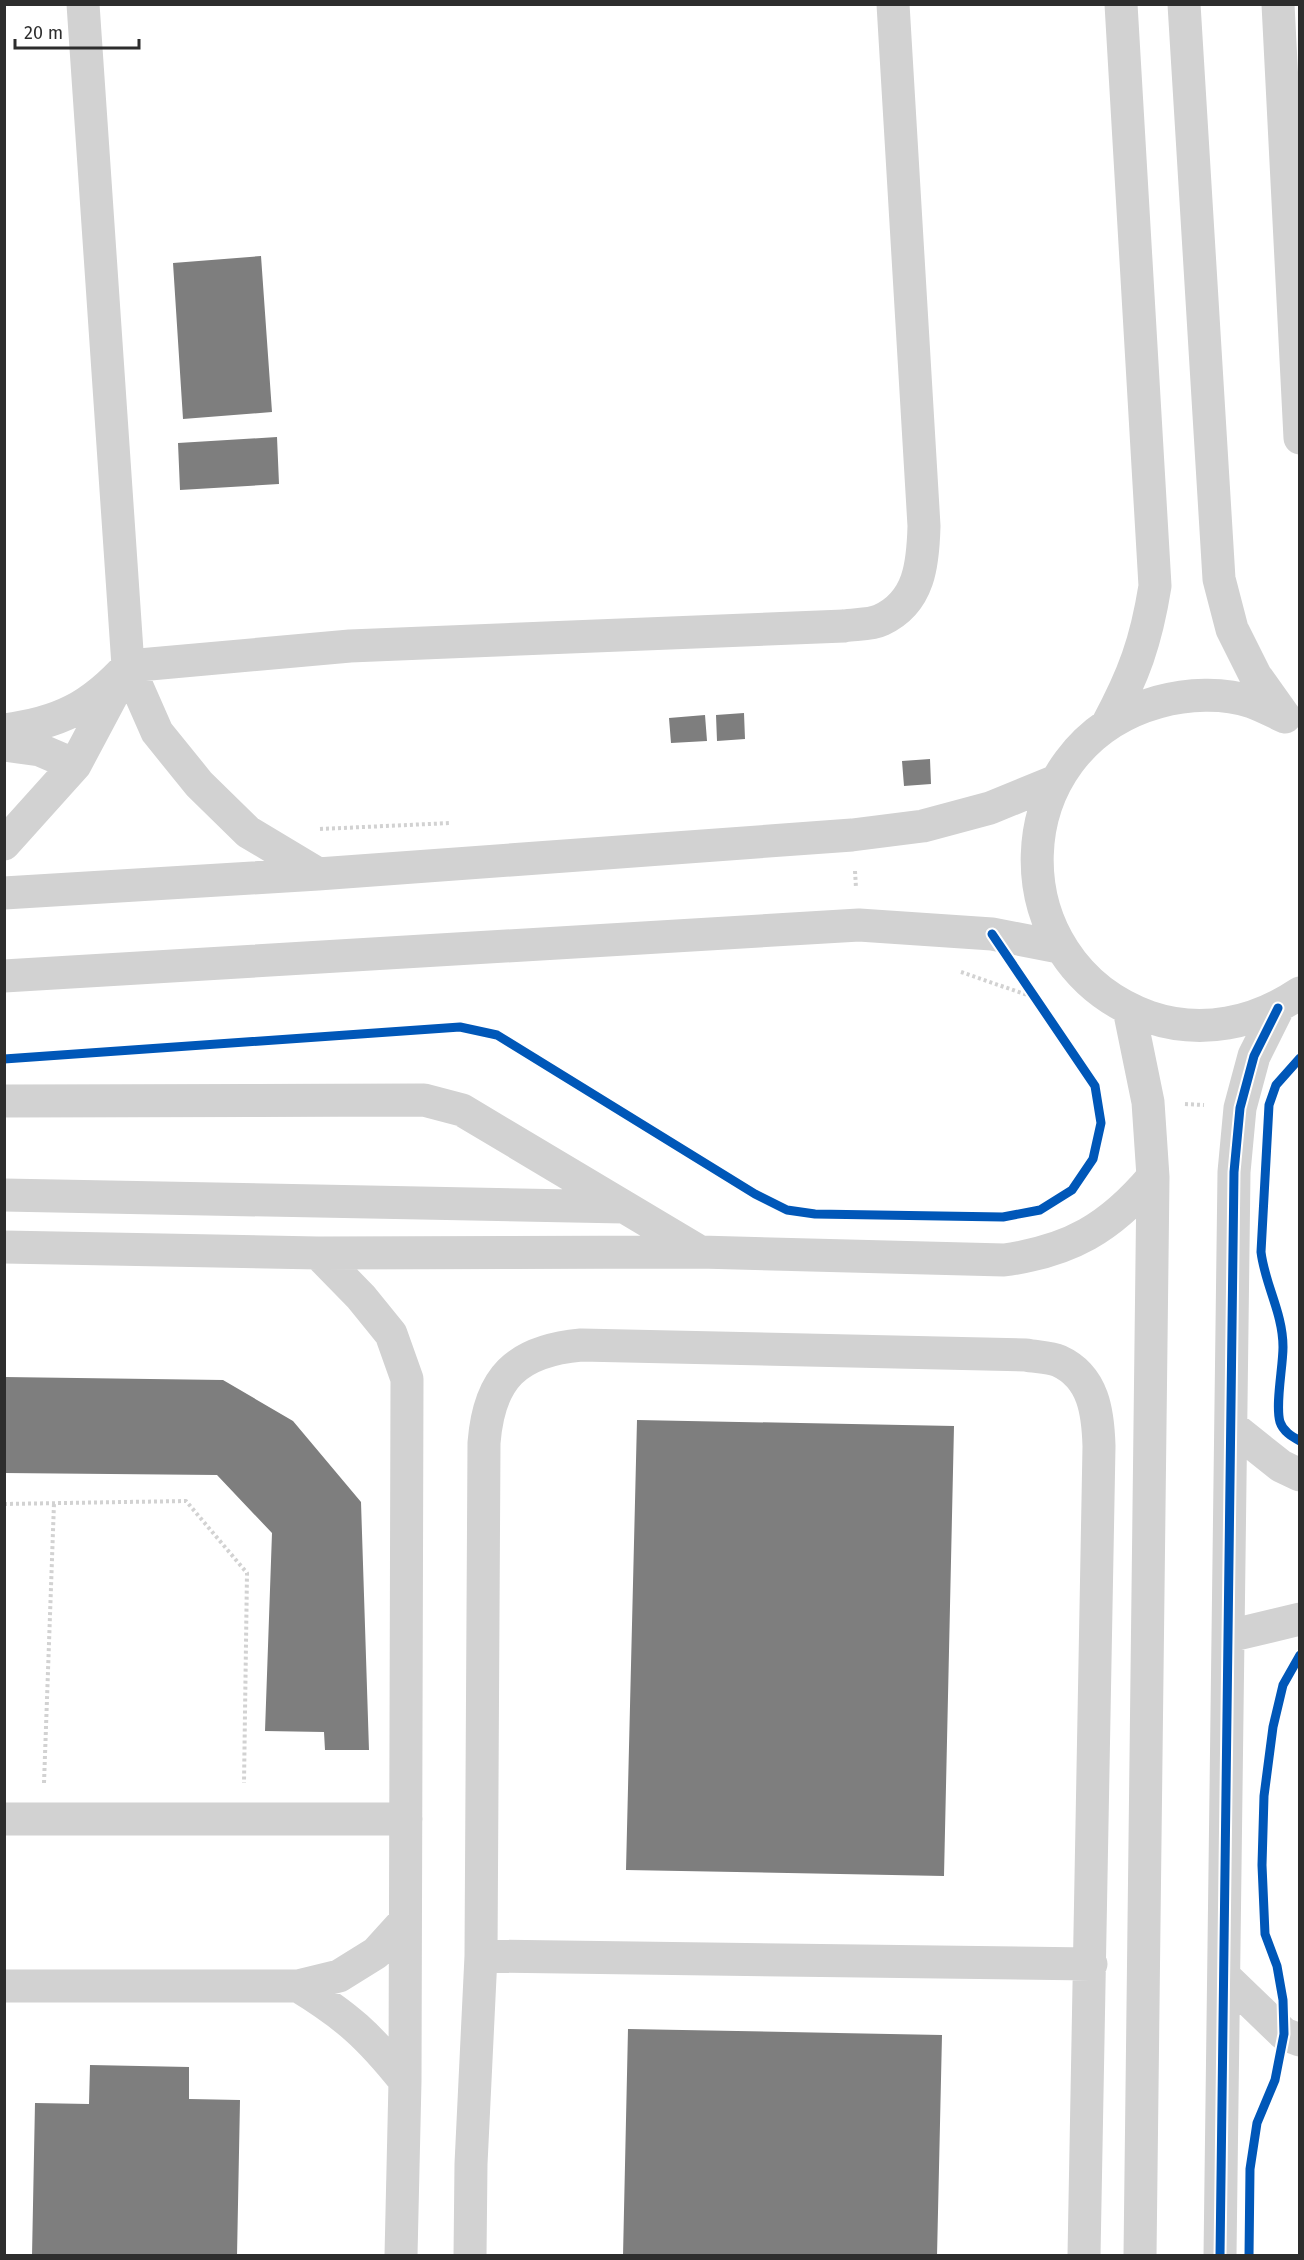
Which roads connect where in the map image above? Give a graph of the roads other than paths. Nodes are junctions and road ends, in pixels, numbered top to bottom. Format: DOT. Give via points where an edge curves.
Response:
graph roads {
  1 [pos="83,4"];
  2 [pos="893,4"];
  3 [pos="1121,4"];
  4 [pos="1184,4"];
  5 [pos="1278,4"];
  6 [pos="1299,438"];
  7 [pos="128,666"];
  8 [pos="1292,722"];
  9 [pos="1107,725"];
  10 [pos="4,729"];
  11 [pos="4,746"];
  12 [pos="75,765"];
  13 [pos="1056,782"];
  14 [pos="4,844"];
  15 [pos="318,874"];
  16 [pos="4,893"];
  17 [pos="1059,947"];
  18 [pos="4,976"];
  19 [pos="1288,1000"];
  20 [pos="1129,1010"];
  21 [pos="4,1101"];
  22 [pos="1153,1177"];
  23 [pos="4,1195"];
  24 [pos="624,1207"];
  25 [pos="4,1247"];
  26 [pos="700,1252"];
  27 [pos="318,1253"];
  28 [pos="1232,1427"];
  29 [pos="1299,1475"];
  30 [pos="1299,1619"];
  31 [pos="1229,1636"];
  32 [pos="4,1819"];
  33 [pos="406,1819"];
  34 [pos="405,1921"];
  35 [pos="480,1956"];
  36 [pos="1091,1964"];
  37 [pos="1226,1978"];
  38 [pos="19,1986"];
  39 [pos="298,1986"];
  40 [pos="4,2007"];
  41 [pos="1299,2040"];
  42 [pos="405,2081"];
  43 [pos="401,2256"];
  44 [pos="470,2256"];
  45 [pos="1084,2256"];
  46 [pos="1140,2256"];
  47 [pos="1220,2256"];
  1 -- 7 [label="street"];
  2 -- 7 [label="street" via="924,525 923,565 910,599 880,621 844,626 350,646"];
  3 -- 9 [label="street" via="1155,586 1148,634 1131,681"];
  4 -- 8 [label="street" via="1219,579 1237,638 1255,675"];
  5 -- 6 [label="street"];
  7 -- 10 [label="street" via="83,707 55,720"];
  7 -- 12 [label="street"];
  7 -- 15 [label="street" via="157,732 199,784 248,832"];
  8 -- 9 [label="street" via="1251,702 1214,695 1176,697 1140,707"];
  9 -- 13 [label="street" via="1078,750"];
  11 -- 12 [label="street" via="40,750"];
  12 -- 14 [label="street"];
  13 -- 15 [label="street" via="990,808 923,826 852,835"];
  13 -- 17 [label="street" via="1041,822 1036,865 1042,908"];
  15 -- 16 [label="street"];
  17 -- 18 [label="street" via="992,934 859,924"];
  17 -- 20 [label="street" via="1090,983"];
  19 -- 20 [label="street" via="1241,1022 1203,1027 1165,1023"];
  19 -- 28 [label="street" via="1254,1056 1240,1108 1234,1172"];
  20 -- 22 [label="street" via="1148,1102"];
  21 -- 24 [label="street" via="424,1100 462,1110"];
  22 -- 26 [label="street" via="1134,1199 1096,1230 1062,1248 1033,1256 1004,1260"];
  22 -- 46 [label="street"];
  23 -- 24 [label="street"];
  24 -- 26 [label="street"];
  25 -- 27 [label="street"];
  26 -- 27 [label="street"];
  27 -- 33 [label="street" via="391,1334 407,1379"];
  28 -- 29 [label="street" via="1281,1467"];
  28 -- 31 [label="street"];
  30 -- 31 [label="street"];
  31 -- 37 [label="street"];
  32 -- 33 [label="street"];
  33 -- 34 [label="street"];
  34 -- 39 [label="street" via="376,1953 339,1976"];
  34 -- 42 [label="street"];
  35 -- 36 [label="street"];
  35 -- 36 [label="street" via="486,1412 499,1384 522,1362 550,1348 582,1346 1026,1355 1059,1361 1085,1382 1098,1412 1099,1446"];
  35 -- 44 [label="street"];
  36 -- 45 [label="street"];
  37 -- 41 [label="street" via="1284,2034"];
  37 -- 47 [label="street"];
  38 -- 39 [label="street"];
  38 -- 40 [label="street"];
  39 -- 42 [label="street" via="339,2011 375,2043"];
  42 -- 43 [label="street"];
}
